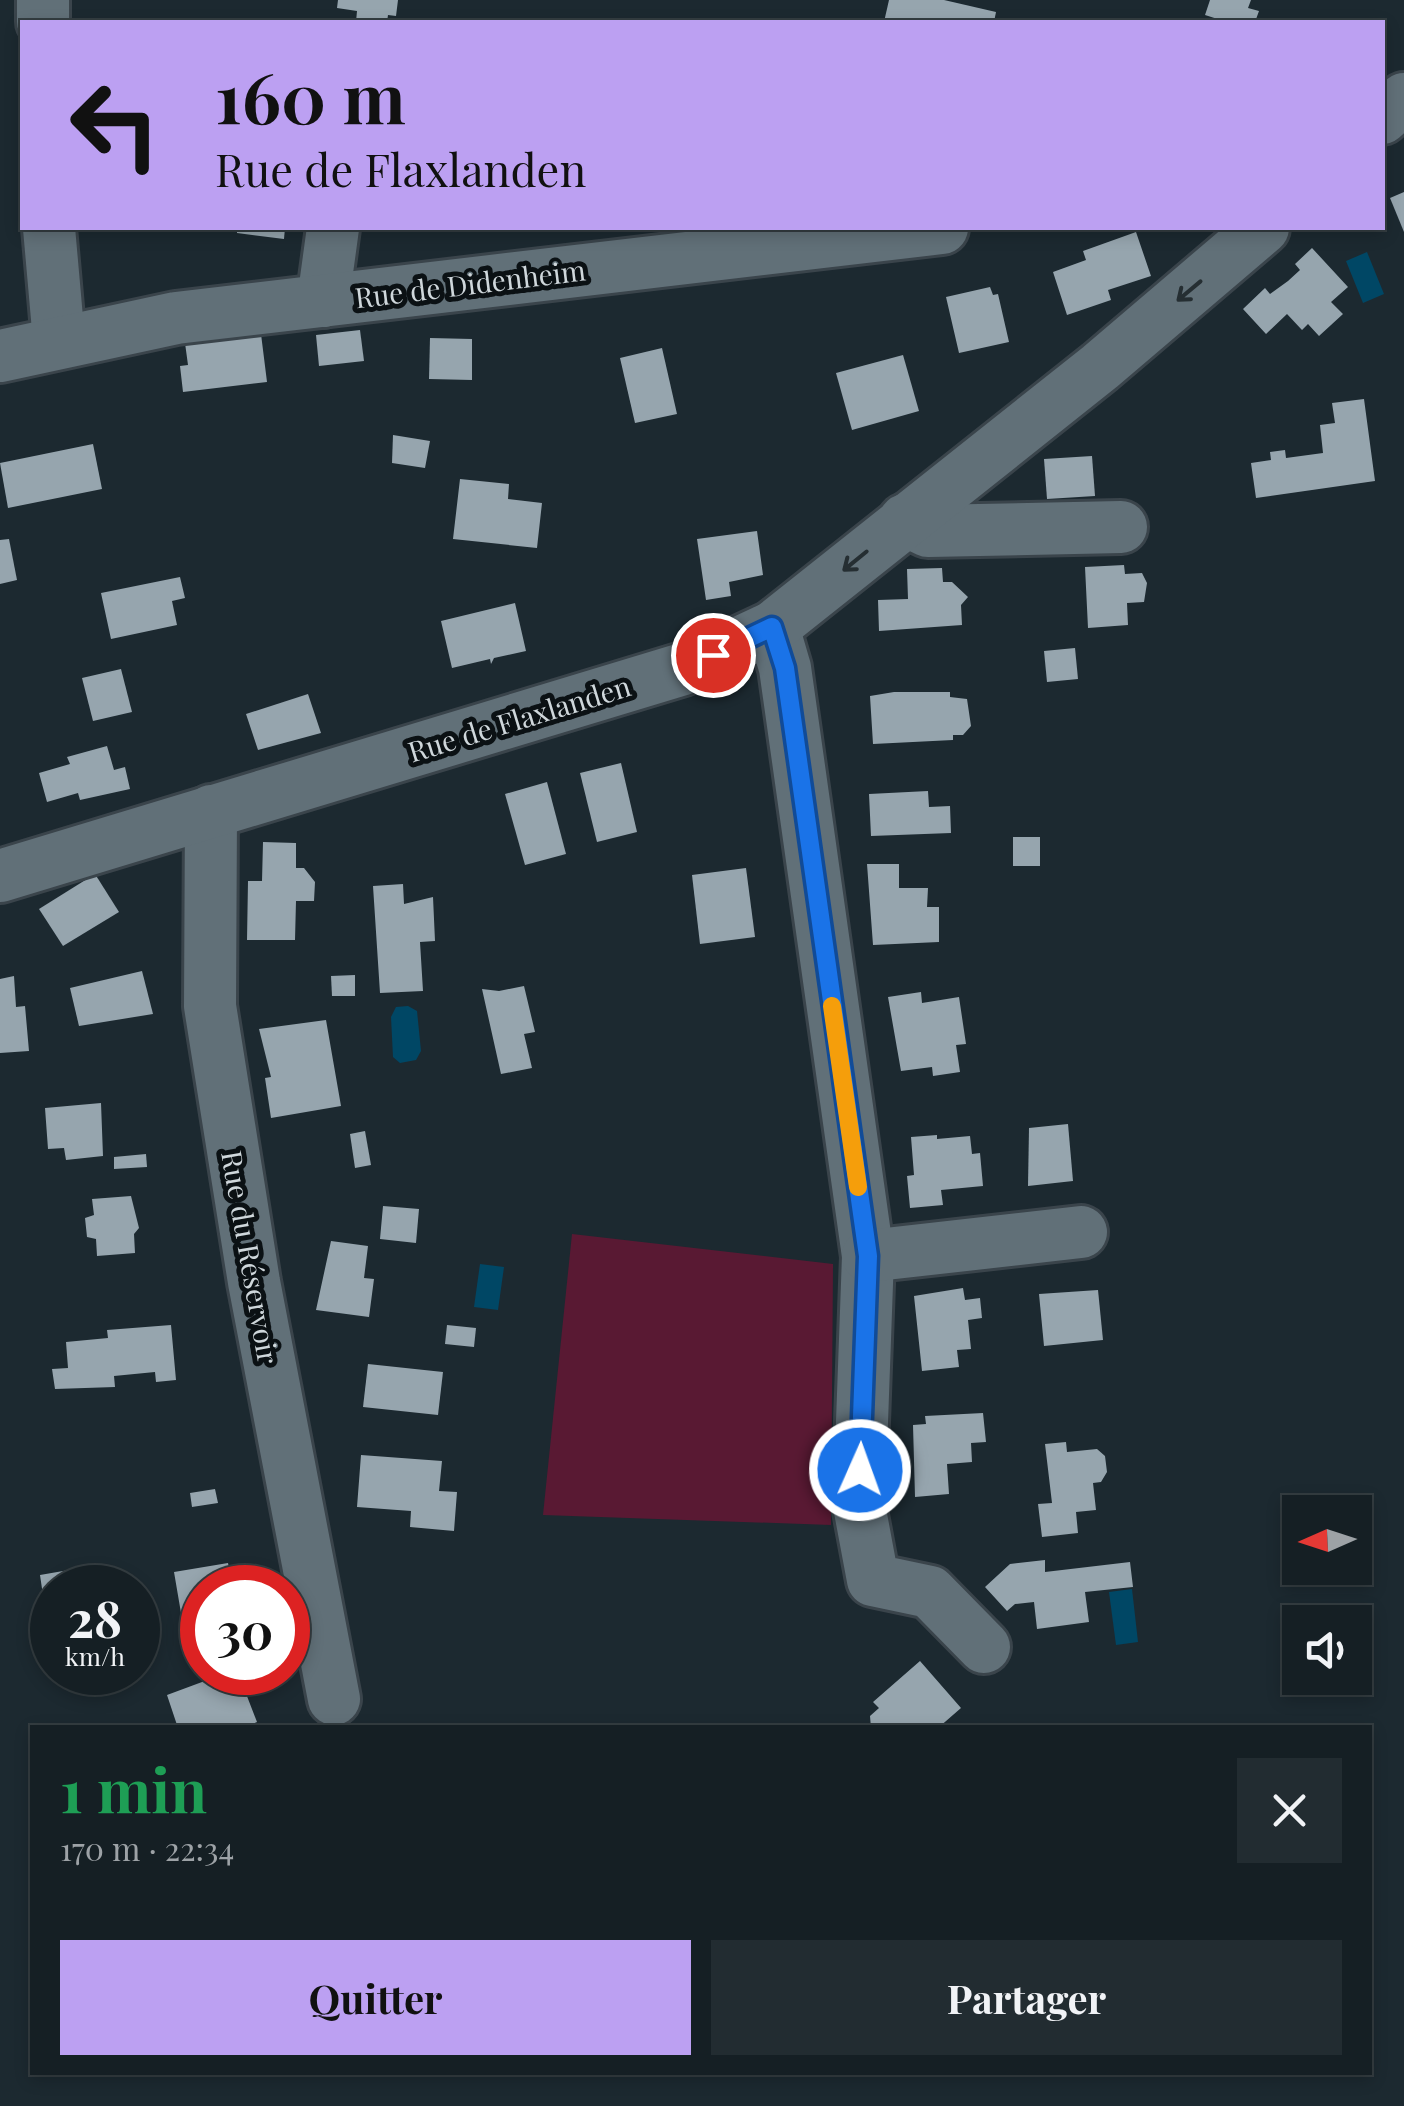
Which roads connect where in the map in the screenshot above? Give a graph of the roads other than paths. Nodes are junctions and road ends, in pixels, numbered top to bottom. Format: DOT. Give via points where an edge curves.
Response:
graph roads {
  1 [pos="1404,99"];
  2 [pos="1385,115"];
  3 [pos="49,230"];
  4 [pos="333,230"];
  5 [pos="925,230"];
  6 [pos="1261,230"];
  7 [pos="323,301"];
  8 [pos="59,341"];
  9 [pos="0,356"];
  10 [pos="905,520"];
  11 [pos="1121,528"];
  12 [pos="772,627"];
  13 [pos="210,811"];
  14 [pos="0,876"];
  15 [pos="1081,1232"];
  16 [pos="868,1256"];
  17 [pos="984,1647"];
  18 [pos="334,1699"];
  1 -- 2 [label="street"];
  3 -- 8 [label="street"];
  4 -- 7 [label="street"];
  5 -- 7 [label="street, Rue de Didenheim"];
  6 -- 10 [label="street, Rue de Flaxlanden, one-way"];
  7 -- 8 [label="street, Rue de Didenheim" via="176,318"];
  8 -- 9 [label="street, Rue de Didenheim"];
  10 -- 11 [label="street" via="928,531"];
  10 -- 12 [label="street, Rue de Flaxlanden, one-way"];
  12 -- 13 [label="street, Rue de Flaxlanden" via="683,669"];
  12 -- 16 [label="street" via="785,668"];
  13 -- 14 [label="street, Rue de Flaxlanden"];
  13 -- 18 [label="street, Rue du Réservoir" via="210,1006 254,1282"];
  15 -- 16 [label="street"];
  16 -- 17 [label="street" via="859,1506 873,1580 930,1592"];
}
